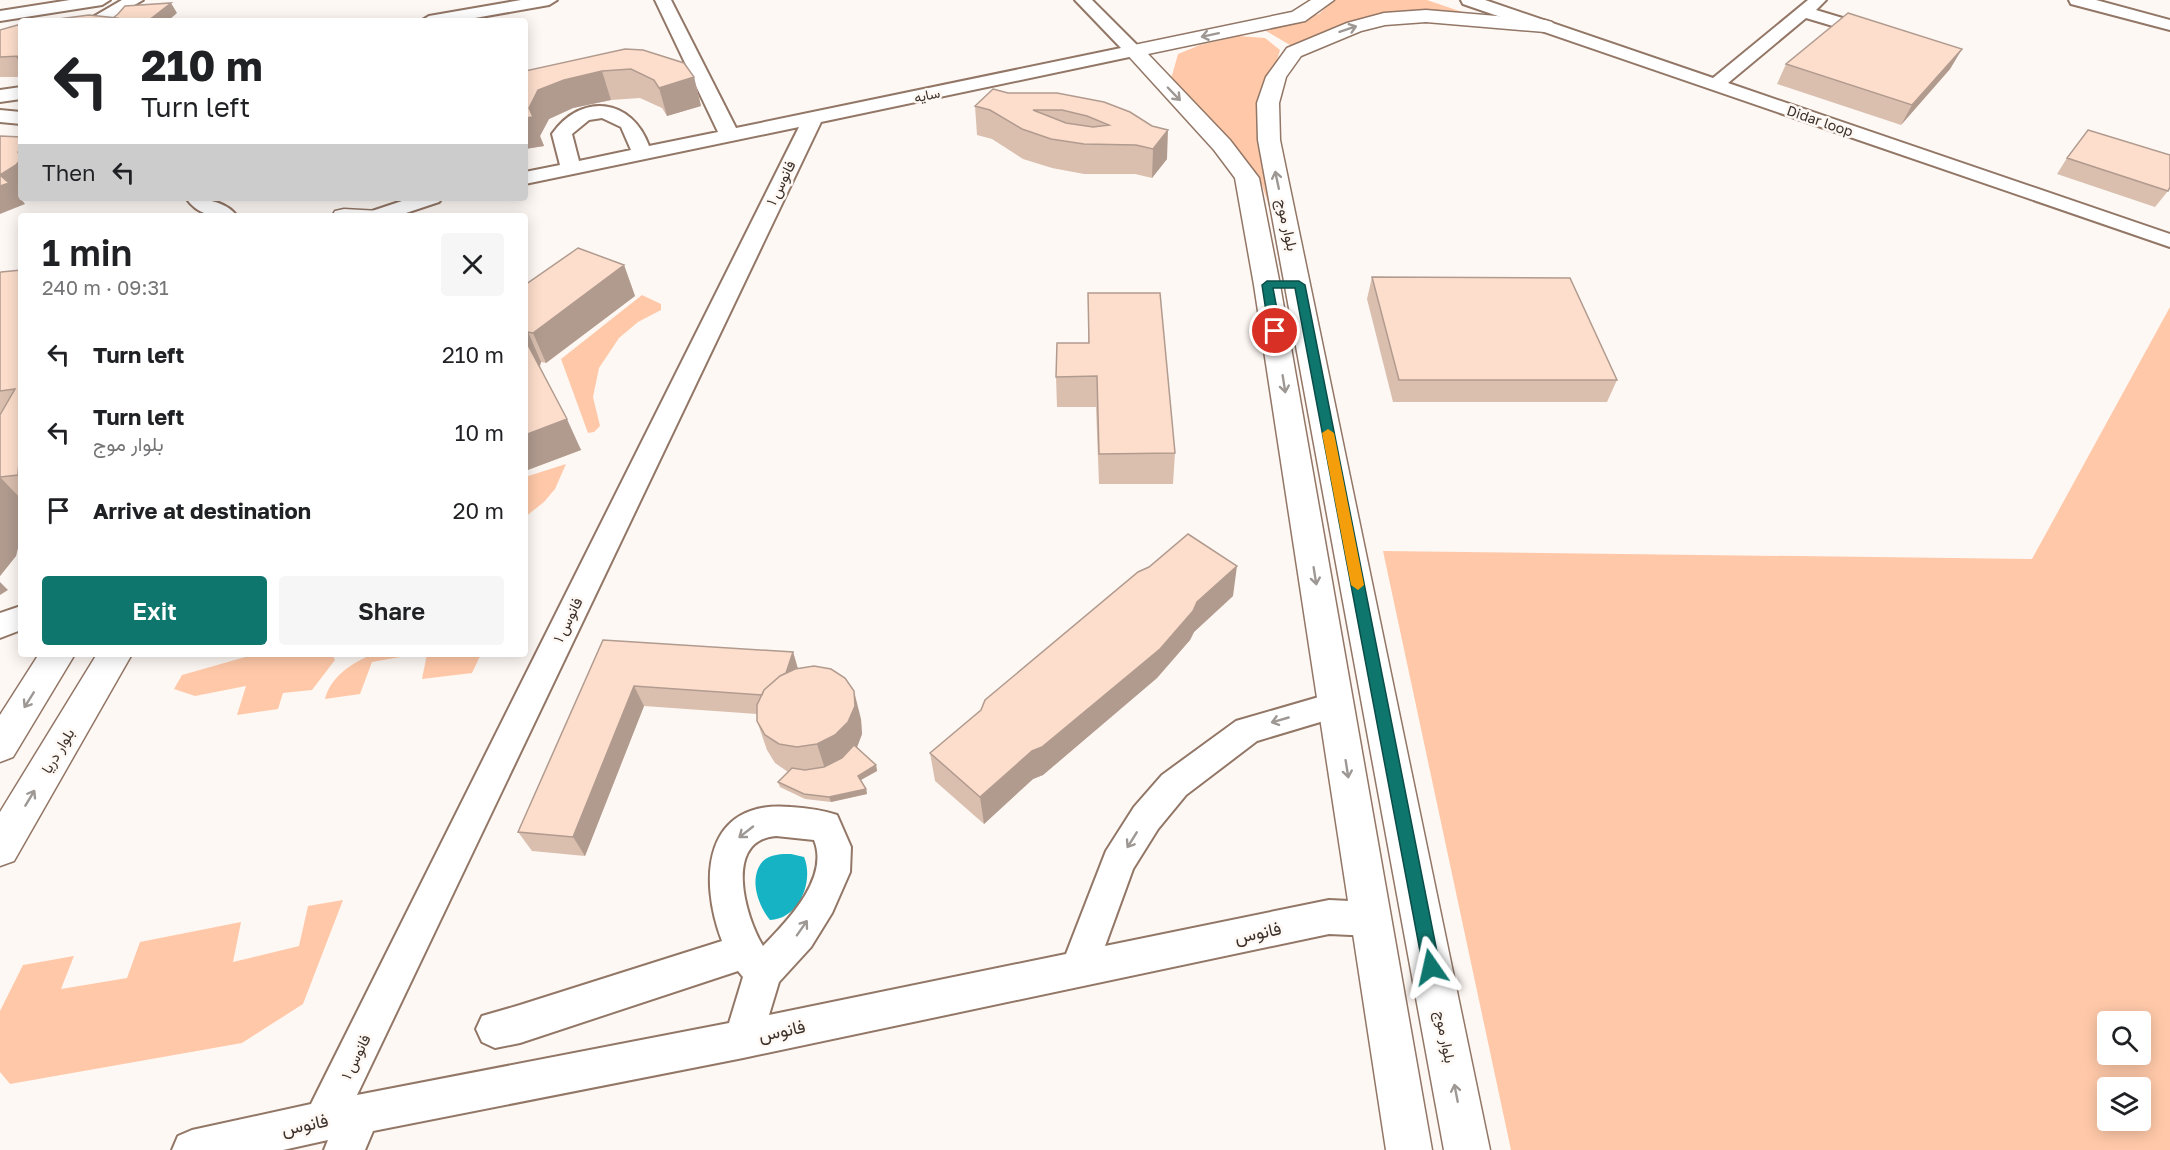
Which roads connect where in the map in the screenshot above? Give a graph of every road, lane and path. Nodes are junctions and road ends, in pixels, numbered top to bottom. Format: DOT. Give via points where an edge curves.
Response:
graph roads {
  1 [pos="20,0"];
  2 [pos="102,0"];
  3 [pos="135,0"];
  4 [pos="549,0"];
  5 [pos="663,0"];
  6 [pos="1083,0"];
  7 [pos="1324,0"];
  8 [pos="1469,0"];
  9 [pos="1818,0"];
  10 [pos="2077,0"];
  11 [pos="0,3"];
  12 [pos="1803,12"];
  13 [pos="0,16"];
  14 [pos="100,18"];
  15 [pos="448,18"];
  16 [pos="2170,25"];
  17 [pos="1253,26"];
  18 [pos="1545,26"];
  19 [pos="1887,38"];
  20 [pos="1134,51"];
  21 [pos="1294,52"];
  22 [pos="1715,85"];
  23 [pos="18,93"];
  24 [pos="0,96"];
  25 [pos="0,116"];
  26 [pos="18,118"];
  27 [pos="812,120"];
  28 [pos="729,134"];
  29 [pos="642,153"];
  30 [pos="571,168"];
  31 [pos="528,177"];
  32 [pos="198,201"];
  33 [pos="423,201"];
  34 [pos="220,213"];
  35 [pos="385,213"];
  36 [pos="2170,241"];
  37 [pos="1267,285"];
  38 [pos="1299,285"];
  39 [pos="18,618"];
  40 [pos="0,626"];
  41 [pos="56,657"];
  42 [pos="113,657"];
  43 [pos="1336,705"];
  44 [pos="0,746"];
  45 [pos="0,848"];
  46 [pos="1372,919"];
  47 [pos="1423,921"];
  48 [pos="1078,971"];
  49 [pos="495,1029"];
  50 [pos="743,1039"];
  51 [pos="343,1128"];
  52 [pos="192,1150"];
  53 [pos="1409,1150"];
  54 [pos="1467,1150"];
  1 -- 11 [label="street"];
  2 -- 13 [label="street"];
  3 -- 14 [label="street"];
  4 -- 15 [label="street"];
  5 -- 28 [label="street"];
  6 -- 20 [label="street"];
  7 -- 17 [label="main road, سایه" via="1298,18"];
  8 -- 18 [label="street, Didar loop"];
  9 -- 12 [label="street"];
  10 -- 16 [label="street"];
  12 -- 19 [label="street"];
  12 -- 22 [label="street"];
  17 -- 20 [label="main road, سایه, one-way"];
  17 -- 21 [label="main road"];
  21 -- 18 [label="main road, بلوار موج, one-way" via="1336,33 1384,20 1425,16"];
  18 -- 22 [label="street, Didar loop"];
  20 -- 27 [label="street, سایه"];
  20 -- 37 [label="main road, بلوار موج, one-way" via="1222,145 1247,178"];
  38 -- 21 [label="main road, بلوار موج, one-way" via="1269,140 1271,94 1276,77"];
  22 -- 36 [label="street, Didar loop"];
  23 -- 24 [label="street"];
  25 -- 26 [label="street"];
  27 -- 28 [label="street, سایه"];
  27 -- 51 [label="street, فانوس ۱"];
  28 -- 29 [label="street, سایه"];
  29 -- 30 [label="street, سایه"];
  29 -- 30 [label="street" via="629,123 622,118 586,114 567,125 562,134"];
  30 -- 31 [label="street, سایه"];
  32 -- 34 [label="street"];
  33 -- 35 [label="street"];
  37 -- 38 [label="main road"];
  37 -- 43 [label="main road, بلوار موج, one-way"];
  38 -- 47 [label="main road, بلوار موج"];
  39 -- 40 [label="street"];
  41 -- 44 [label="main road, one-way"];
  45 -- 42 [label="main road, بلوار دریا, one-way"];
  43 -- 46 [label="main road, بلوار موج, one-way"];
  43 -- 48 [label="street, one-way" via="1247,729 1174,785 1146,818 1118,862"];
  46 -- 47 [label="main road"];
  46 -- 48 [label="street, فانوس" via="1329,917"];
  46 -- 53 [label="main road, بلوار موج"];
  54 -- 47 [label="main road, بلوار موج, one-way"];
  48 -- 50 [label="street, فانوس"];
  49 -- 50 [label="street" via="755,961"];
  50 -- 51 [label="street, فانوس"];
  51 -- 52 [label="street, فانوس"];
}
